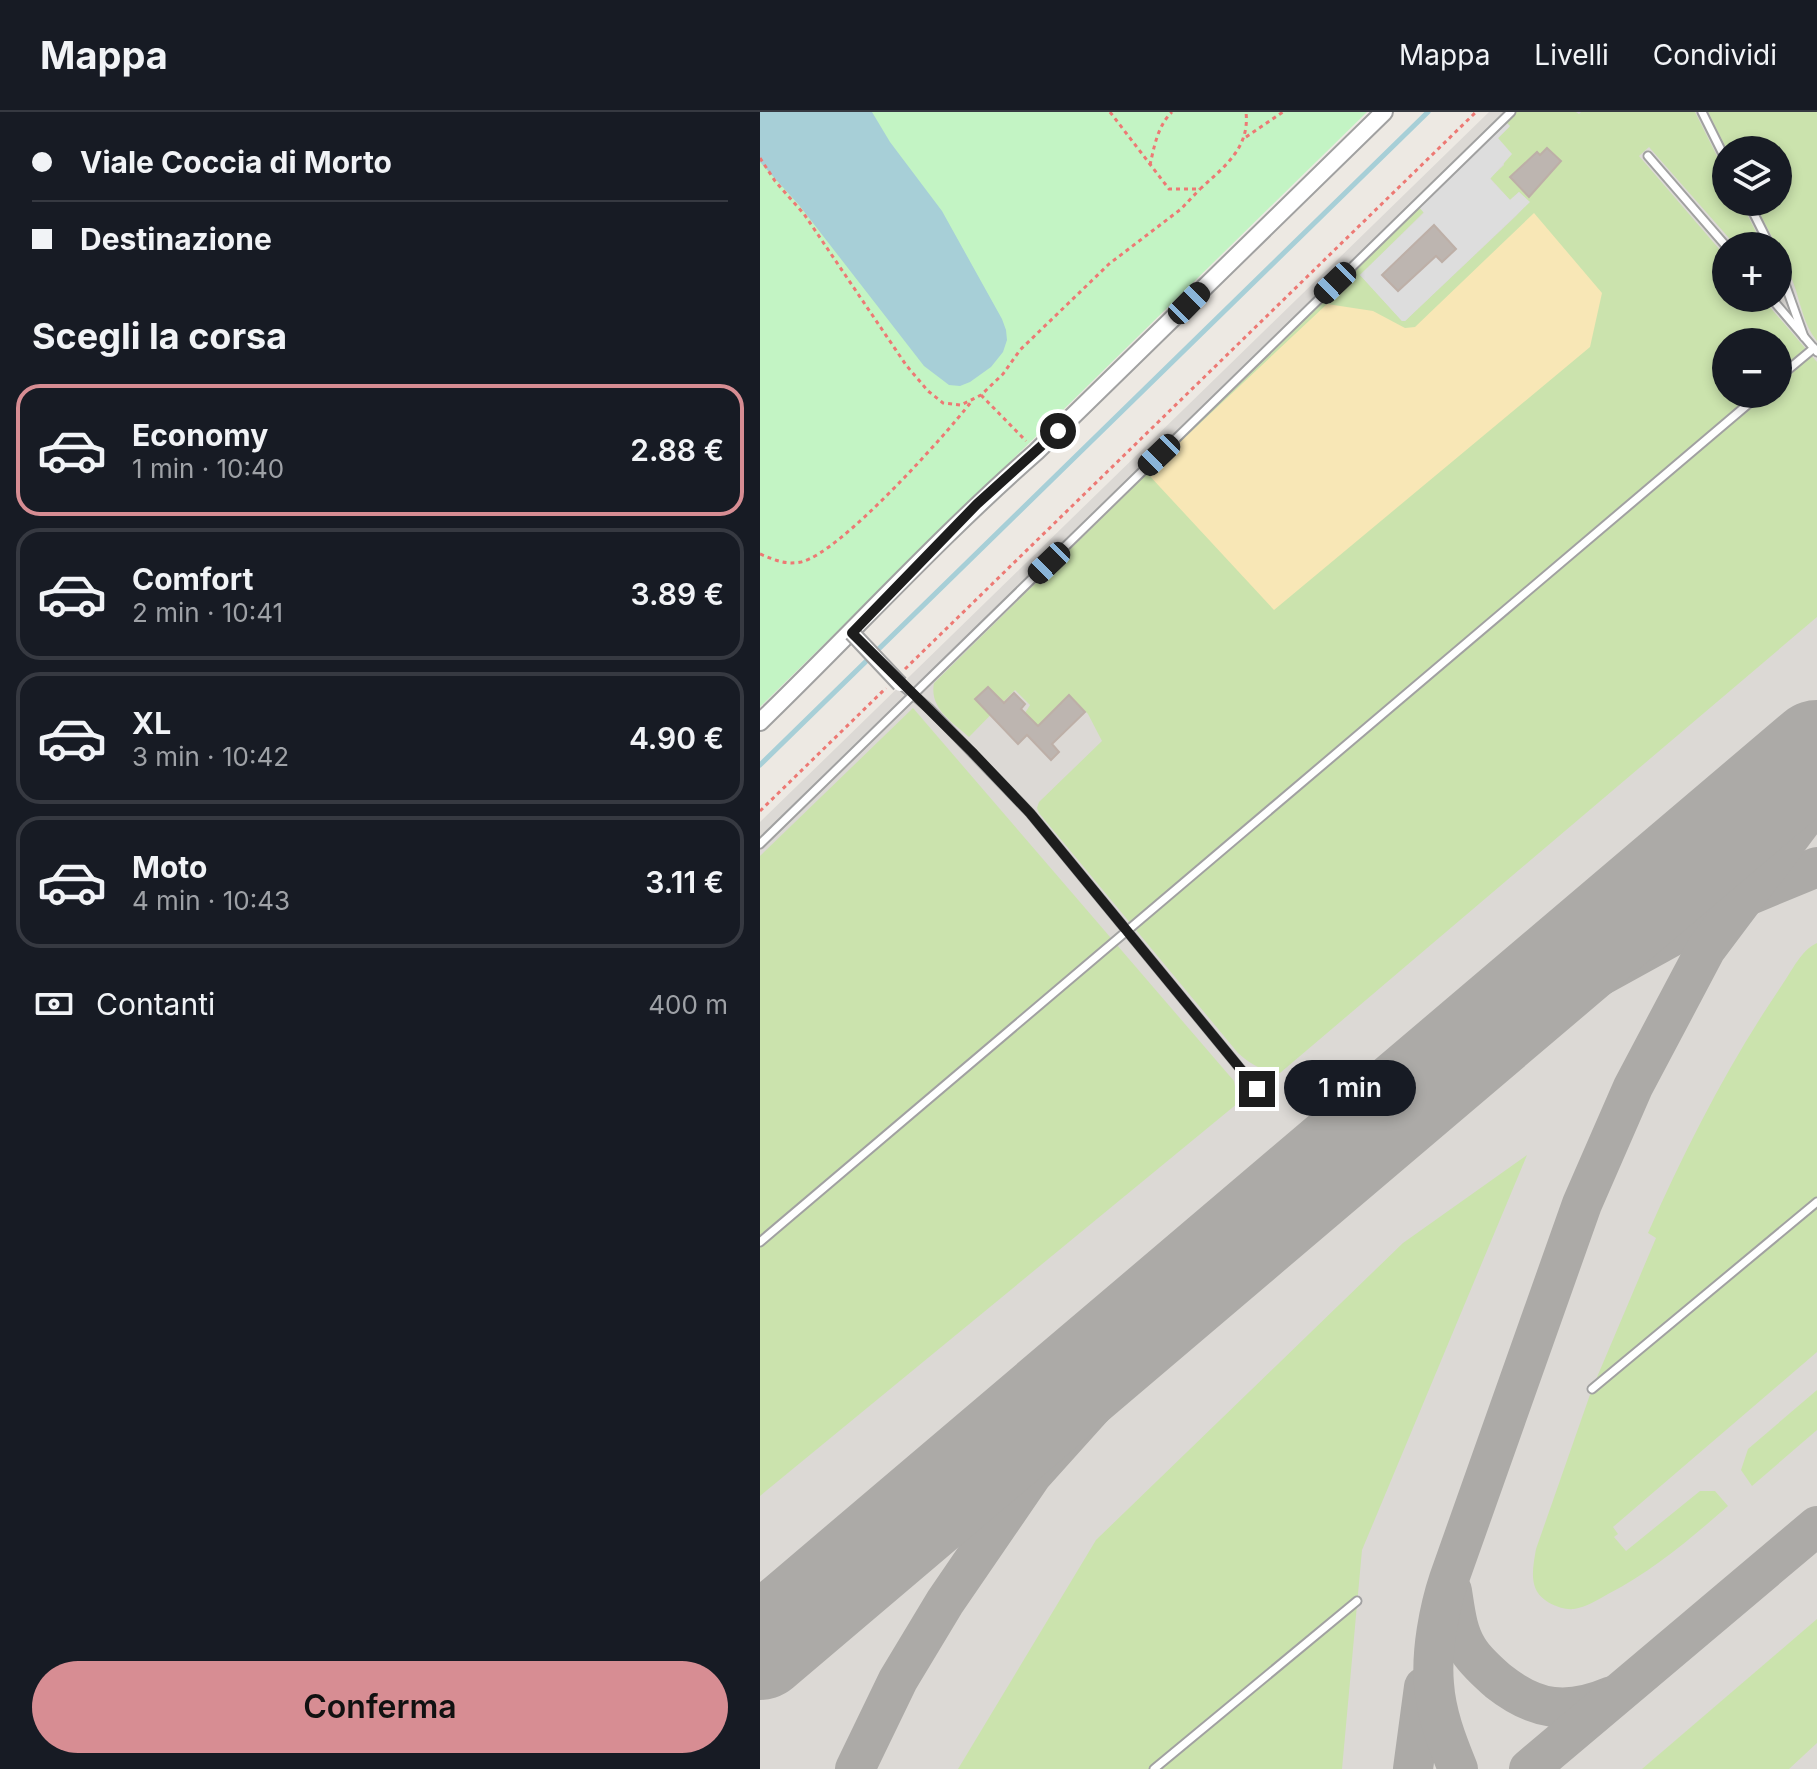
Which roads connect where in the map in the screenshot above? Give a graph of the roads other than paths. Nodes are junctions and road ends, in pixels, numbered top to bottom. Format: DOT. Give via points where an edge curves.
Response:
graph roads {
  1 [pos="1384,112"];
  2 [pos="1511,112"];
  3 [pos="1702,112"];
  4 [pos="1714,136"];
  5 [pos="1648,156"];
  6 [pos="1714,232"];
  7 [pos="1792,303"];
  8 [pos="1783,312"];
  9 [pos="1804,337"];
  10 [pos="1815,350"];
  11 [pos="1792,367"];
  12 [pos="1743,408"];
  13 [pos="852,633"];
  14 [pos="895,683"];
  15 [pos="914,694"];
  16 [pos="760,722"];
  17 [pos="760,844"];
  18 [pos="1257,1089"];
  19 [pos="1817,1202"];
  20 [pos="760,1242"];
  21 [pos="1592,1389"];
  22 [pos="1357,1601"];
  23 [pos="1154,1769"];
  1 -- 13 [label="street" via="977,504"];
  2 -- 15 [label="lane"];
  3 -- 4 [label="lane"];
  5 -- 6 [label="lane"];
  7 -- 9 [label="lane"];
  8 -- 9 [label="lane"];
  9 -- 10 [label="lane"];
  10 -- 11 [label="lane"];
  12 -- 20 [label="lane"];
  13 -- 14 [label="street, bridge"];
  13 -- 16 [label="street"];
  14 -- 15 [label="lane"];
  15 -- 17 [label="lane"];
  15 -- 18 [label="lane" via="1030,813"];
  19 -- 21 [label="lane"];
  22 -- 23 [label="lane"];
}
